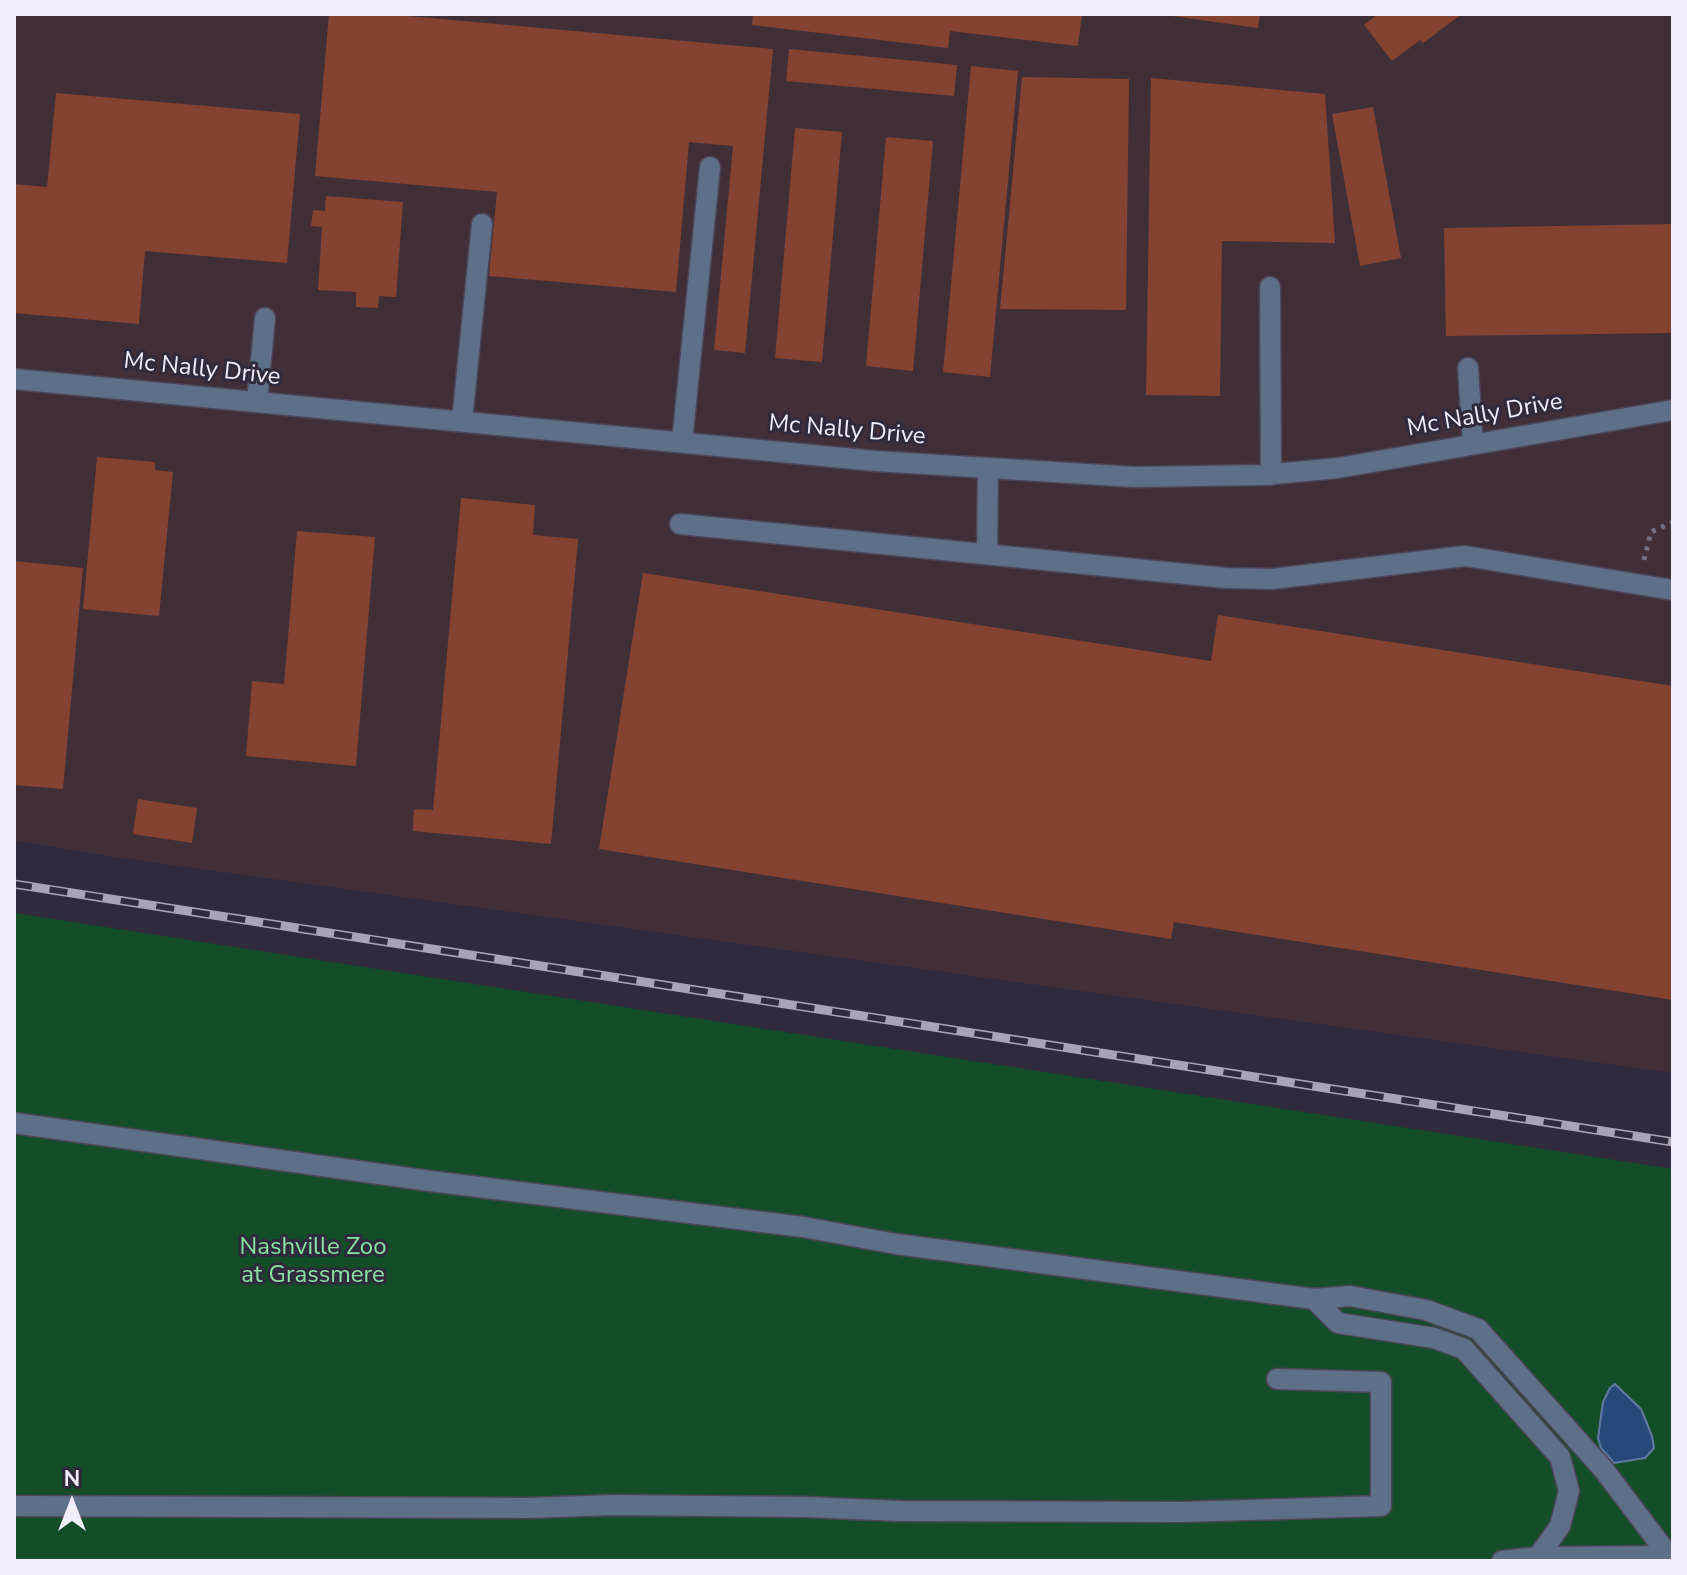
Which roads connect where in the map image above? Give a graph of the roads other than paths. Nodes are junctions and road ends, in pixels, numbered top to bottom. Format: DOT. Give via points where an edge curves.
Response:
graph roads {
  1 [pos="710,167"];
  2 [pos="482,224"];
  3 [pos="1270,287"];
  4 [pos="265,318"];
  5 [pos="1468,368"];
  6 [pos="14,379"];
  7 [pos="257,401"];
  8 [pos="1673,410"];
  9 [pos="462,421"];
  10 [pos="682,442"];
  11 [pos="1473,444"];
  12 [pos="988,468"];
  13 [pos="1271,475"];
  14 [pos="680,524"];
  15 [pos="987,554"];
  16 [pos="1673,590"];
  17 [pos="14,1123"];
  18 [pos="1314,1299"];
  19 [pos="1277,1379"];
  20 [pos="14,1506"];
  21 [pos="1671,1556"];
  22 [pos="1538,1557"];
  23 [pos="1502,1561"];
  1 -- 10 [label="street"];
  2 -- 9 [label="street"];
  3 -- 13 [label="street"];
  4 -- 7 [label="street"];
  5 -- 11 [label="street"];
  6 -- 7 [label="street, Mc Nally Drive"];
  7 -- 9 [label="street, Mc Nally Drive"];
  8 -- 11 [label="street, Mc Nally Drive"];
  9 -- 10 [label="street, Mc Nally Drive"];
  10 -- 12 [label="street, Mc Nally Drive"];
  11 -- 13 [label="street, Mc Nally Drive"];
  12 -- 13 [label="street, Mc Nally Drive" via="1150,477"];
  12 -- 15 [label="street"];
  14 -- 15 [label="street"];
  15 -- 16 [label="street" via="1272,579 1465,556"];
  17 -- 18 [label="street"];
  18 -- 21 [label="street" via="1350,1296 1381,1301 1478,1329 1604,1470"];
  18 -- 22 [label="street" via="1338,1323 1434,1338 1464,1349 1560,1457 1569,1491 1560,1526"];
  19 -- 20 [label="street" via="1381,1382 1381,1506 1182,1512 614,1505"];
  21 -- 22 [label="street"];
  22 -- 23 [label="street"];
}
